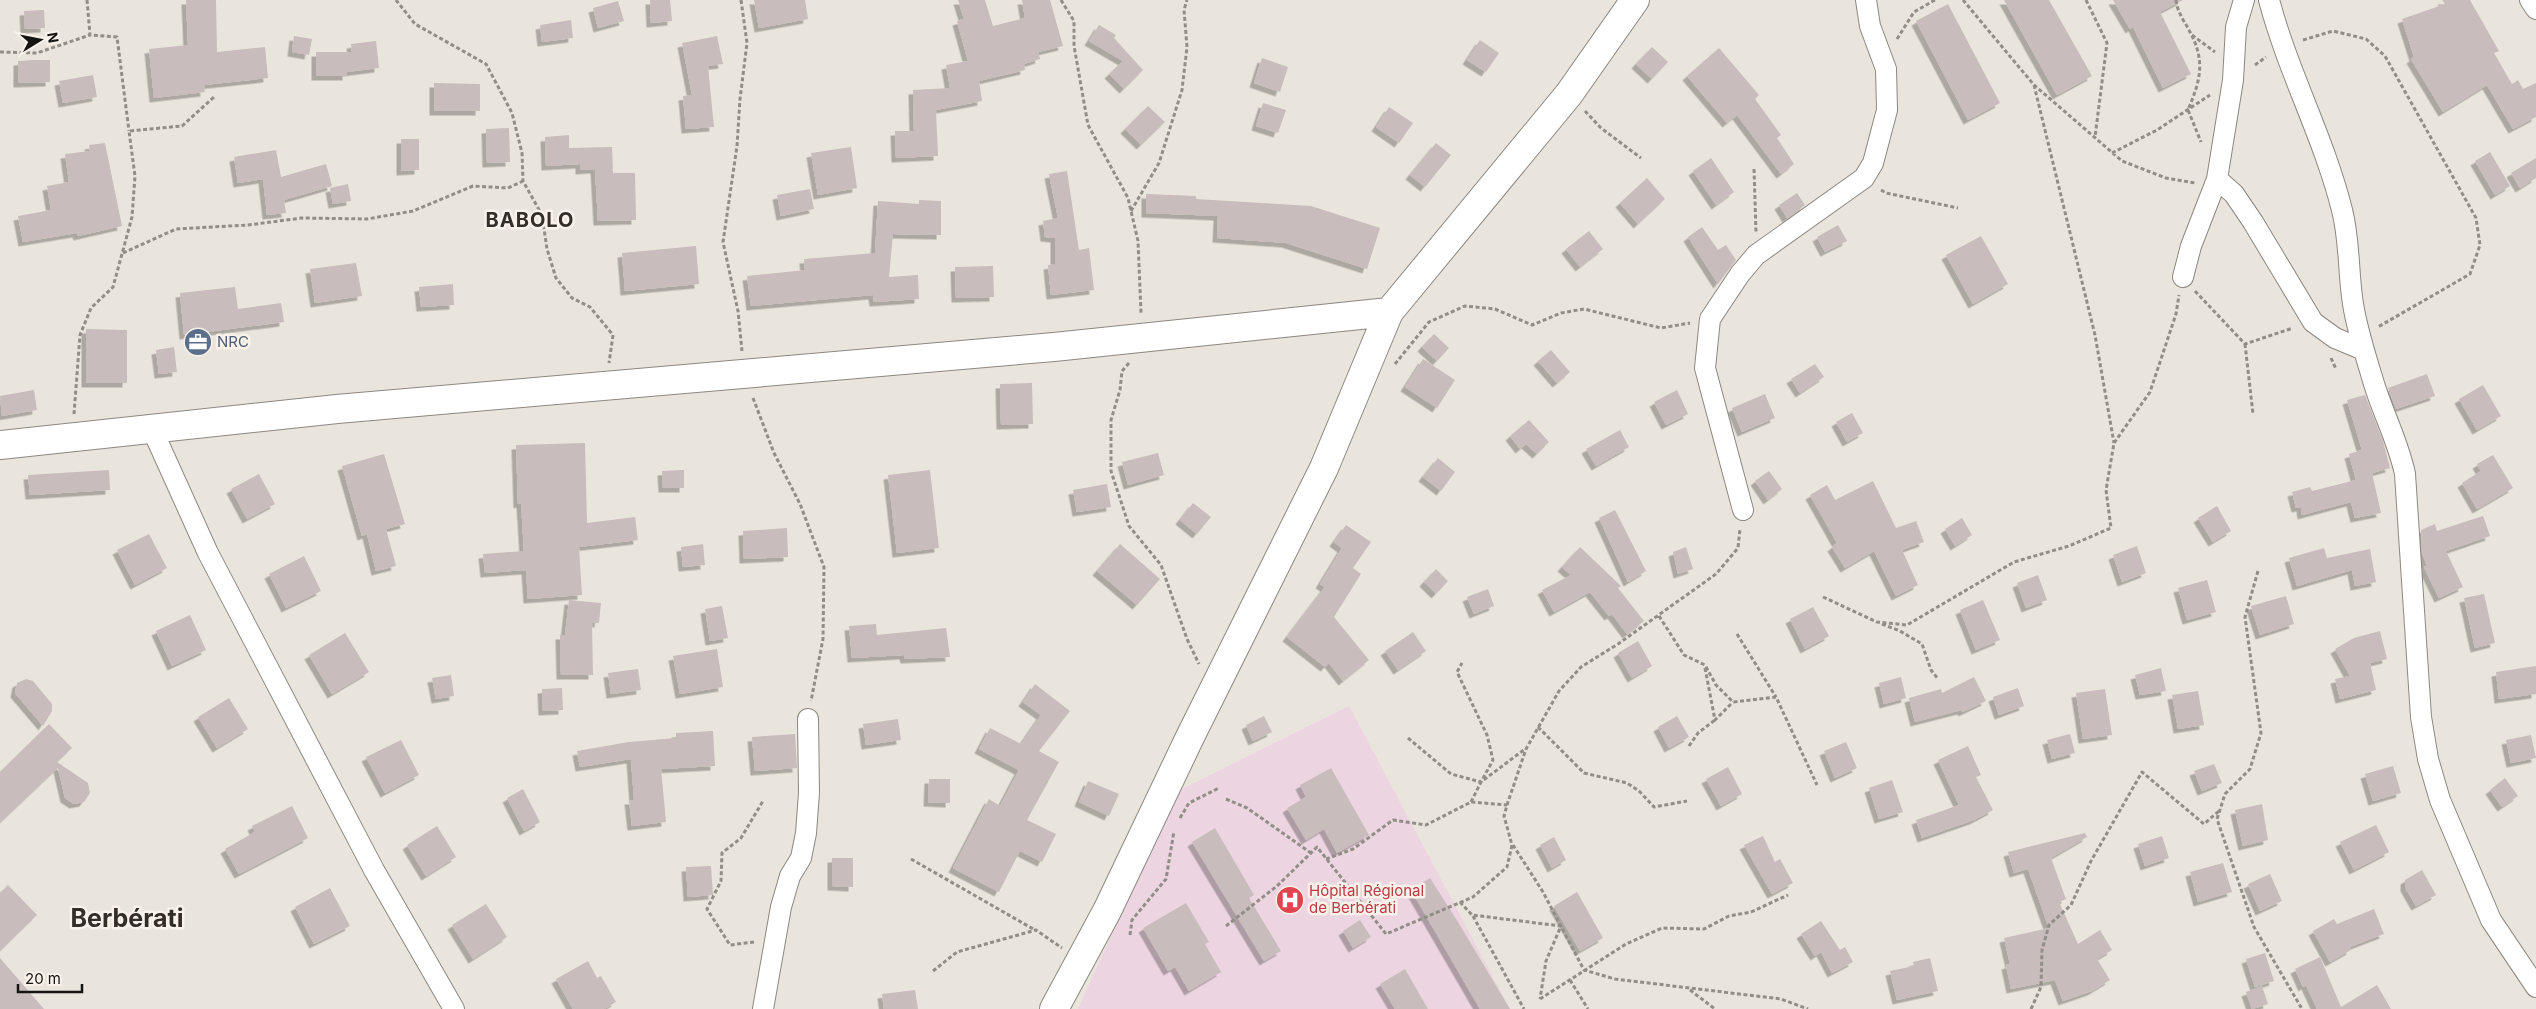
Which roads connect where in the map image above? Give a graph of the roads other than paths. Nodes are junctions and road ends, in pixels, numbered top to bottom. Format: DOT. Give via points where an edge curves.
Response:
graph roads {
  1 [pos="1634,0"];
  2 [pos="1866,0"];
  3 [pos="2244,0"];
  4 [pos="2269,0"];
  5 [pos="2530,0"];
  6 [pos="2536,9"];
  7 [pos="2217,179"];
  8 [pos="2183,277"];
  9 [pos="1389,312"];
  10 [pos="2363,343"];
  11 [pos="152,429"];
  12 [pos="0,445"];
  13 [pos="1743,510"];
  14 [pos="808,719"];
  15 [pos="2536,987"];
  16 [pos="454,1009"];
  17 [pos="763,1009"];
  18 [pos="1054,1009"];
  1 -- 9 [label="street" via="1569,94"];
  2 -- 13 [label="street" via="1870,26 1886,69 1887,110 1873,163 1864,178 1756,255 1710,318 1705,368"];
  3 -- 7 [label="street" via="2236,27 2233,80"];
  4 -- 10 [label="street" via="2282,46 2331,171 2342,211 2349,247 2353,304"];
  5 -- 6 [label="street"];
  7 -- 8 [label="street" via="2191,246"];
  7 -- 10 [label="street" via="2234,194 2313,322 2335,338"];
  9 -- 11 [label="street" via="1143,338 337,409"];
  9 -- 18 [label="street" via="1324,468 1081,961"];
  10 -- 15 [label="street" via="2372,380 2400,450 2405,474 2421,717 2428,759 2440,800 2491,920"];
  11 -- 12 [label="street"];
  11 -- 16 [label="street" via="208,554 374,870"];
  14 -- 17 [label="street" via="806,833 801,858 790,876 781,907"];
}
